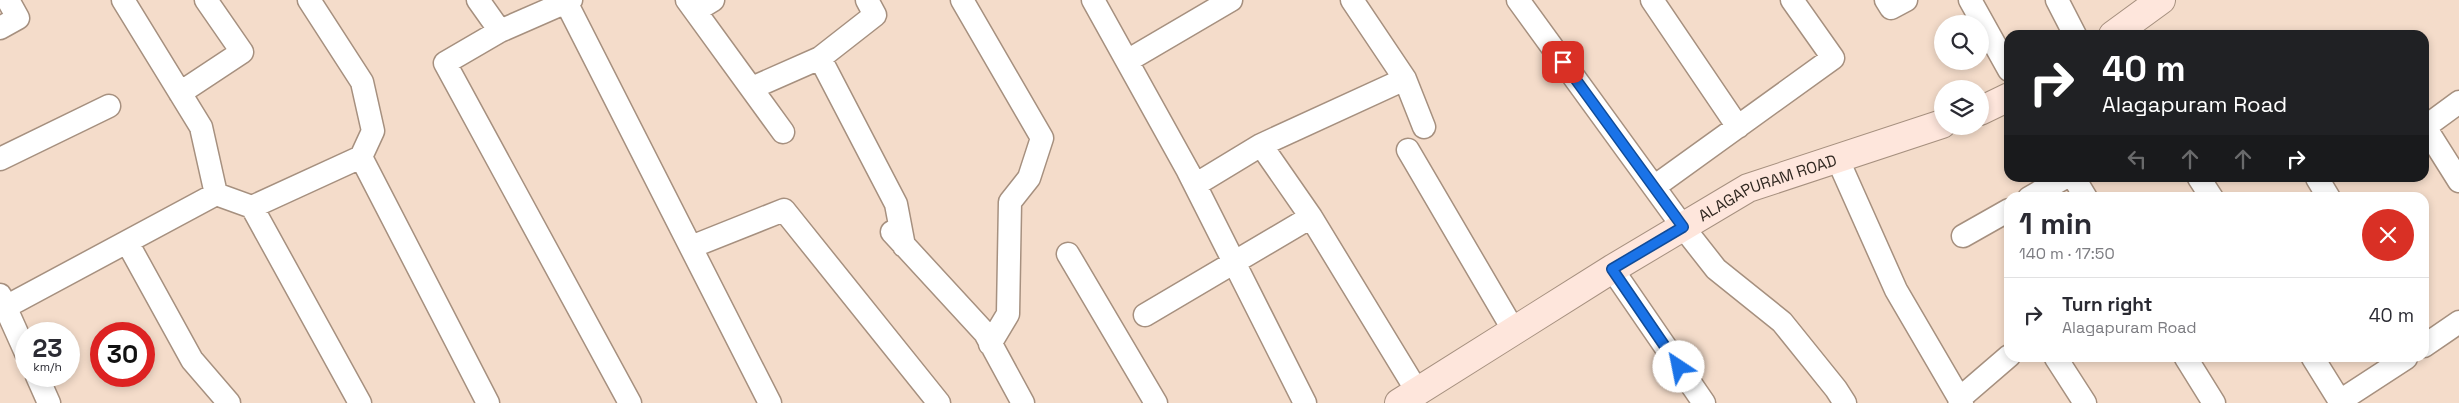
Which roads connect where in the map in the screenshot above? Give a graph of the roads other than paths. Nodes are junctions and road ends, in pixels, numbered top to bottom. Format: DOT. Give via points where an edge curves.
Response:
graph roads {
  1 [pos="8,0"];
  2 [pos="206,0"];
  3 [pos="309,0"];
  4 [pos="478,0"];
  5 [pos="867,0"];
  6 [pos="962,0"];
  7 [pos="1093,0"];
  8 [pos="1231,0"];
  9 [pos="1352,0"];
  10 [pos="1518,0"];
  11 [pos="1652,0"];
  12 [pos="1792,0"];
  13 [pos="1886,0"];
  14 [pos="1906,0"];
  15 [pos="1970,0"];
  16 [pos="2057,0"];
  17 [pos="2161,0"];
  18 [pos="569,1"];
  19 [pos="133,4"];
  20 [pos="699,4"];
  21 [pos="0,28"];
  22 [pos="500,30"];
  23 [pos="2072,30"];
  24 [pos="2120,30"];
  25 [pos="820,58"];
  26 [pos="1127,61"];
  27 [pos="2004,61"];
  28 [pos="1405,79"];
  29 [pos="752,88"];
  30 [pos="180,93"];
  31 [pos="2004,99"];
  32 [pos="2459,102"];
  33 [pos="109,106"];
  34 [pos="1989,107"];
  35 [pos="2429,123"];
  36 [pos="1424,127"];
  37 [pos="1738,127"];
  38 [pos="1934,127"];
  39 [pos="784,132"];
  40 [pos="2429,132"];
  41 [pos="1261,145"];
  42 [pos="1408,150"];
  43 [pos="361,157"];
  44 [pos="0,158"];
  45 [pos="1838,160"];
  46 [pos="2459,181"];
  47 [pos="2057,182"];
  48 [pos="1195,185"];
  49 [pos="1654,187"];
  50 [pos="2040,192"];
  51 [pos="216,194"];
  52 [pos="252,208"];
  53 [pos="2004,213"];
  54 [pos="1311,217"];
  55 [pos="1683,227"];
  56 [pos="1963,236"];
  57 [pos="127,242"];
  58 [pos="691,247"];
  59 [pos="1068,254"];
  60 [pos="1234,262"];
  61 [pos="1612,269"];
  62 [pos="2,304"];
  63 [pos="1145,315"];
  64 [pos="2459,322"];
  65 [pos="15,331"];
  66 [pos="1514,331"];
  67 [pos="2429,343"];
  68 [pos="990,344"];
  69 [pos="2004,361"];
  70 [pos="2059,362"];
  71 [pos="2188,362"];
  72 [pos="2316,362"];
  73 [pos="2400,362"];
  74 [pos="42,387"];
  75 [pos="1408,397"];
  76 [pos="1960,401"];
  77 [pos="2341,402"];
  78 [pos="49,403"];
  79 [pos="229,403"];
  80 [pos="360,403"];
  81 [pos="488,403"];
  82 [pos="630,403"];
  83 [pos="770,403"];
  84 [pos="939,403"];
  85 [pos="1022,403"];
  86 [pos="1156,403"];
  87 [pos="1305,403"];
  88 [pos="1704,403"];
  89 [pos="1844,403"];
  90 [pos="2085,403"];
  91 [pos="2214,403"];
  1 -- 21 [label="street" via="18,18"];
  2 -- 30 [label="street" via="242,52"];
  3 -- 43 [label="street" via="362,82 373,131"];
  4 -- 22 [label="street"];
  5 -- 25 [label="street" via="876,16"];
  6 -- 68 [label="street" via="1042,138 1029,178 1010,202 1008,314"];
  7 -- 26 [label="street"];
  8 -- 26 [label="street"];
  9 -- 28 [label="street"];
  10 -- 49 [label="street"];
  11 -- 37 [label="street"];
  12 -- 37 [label="street" via="1833,58"];
  13 -- 14 [label="street" via="1891,8"];
  15 -- 27 [label="street"];
  16 -- 23 [label="street"];
  17 -- 24 [label="main road"];
  18 -- 22 [label="street"];
  18 -- 58 [label="street"];
  19 -- 30 [label="street"];
  20 -- 29 [label="street"];
  22 -- 82 [label="street" via="445,63"];
  25 -- 29 [label="street"];
  25 -- 68 [label="street" via="896,204 898,239 985,333"];
  26 -- 48 [label="street"];
  28 -- 36 [label="street"];
  28 -- 41 [label="street"];
  29 -- 39 [label="street"];
  30 -- 51 [label="street" via="201,127"];
  31 -- 34 [label="main road"];
  32 -- 35 [label="street"];
  33 -- 44 [label="street"];
  37 -- 49 [label="street"];
  38 -- 45 [label="main road, ALAGAPURAM ROAD"];
  40 -- 46 [label="street"];
  41 -- 48 [label="street"];
  41 -- 54 [label="street"];
  42 -- 66 [label="street"];
  43 -- 52 [label="street"];
  43 -- 81 [label="street"];
  45 -- 55 [label="main road, ALAGAPURAM ROAD" via="1748,188"];
  45 -- 76 [label="street" via="1896,290"];
  47 -- 50 [label="street"];
  48 -- 60 [label="street"];
  49 -- 55 [label="street"];
  51 -- 52 [label="street"];
  51 -- 57 [label="street"];
  52 -- 80 [label="street"];
  53 -- 56 [label="street"];
  54 -- 60 [label="street"];
  54 -- 75 [label="street"];
  55 -- 61 [label="main road, ALAGAPURAM ROAD"];
  55 -- 89 [label="street" via="1716,269 1782,322"];
  57 -- 62 [label="street"];
  57 -- 79 [label="street" via="192,360"];
  58 -- 83 [label="street"];
  58 -- 84 [label="street" via="784,210"];
  59 -- 86 [label="street"];
  60 -- 63 [label="street"];
  60 -- 87 [label="street"];
  61 -- 66 [label="main road, ALAGAPURAM ROAD"];
  61 -- 88 [label="street"];
  62 -- 65 [label="street"];
  64 -- 67 [label="street"];
  66 -- 75 [label="main road, ALAGAPURAM ROAD"];
  68 -- 85 [label="street"];
  69 -- 76 [label="street"];
  70 -- 90 [label="street"];
  71 -- 91 [label="street"];
  72 -- 77 [label="street"];
  73 -- 77 [label="street"];
  74 -- 78 [label="street"];
}
